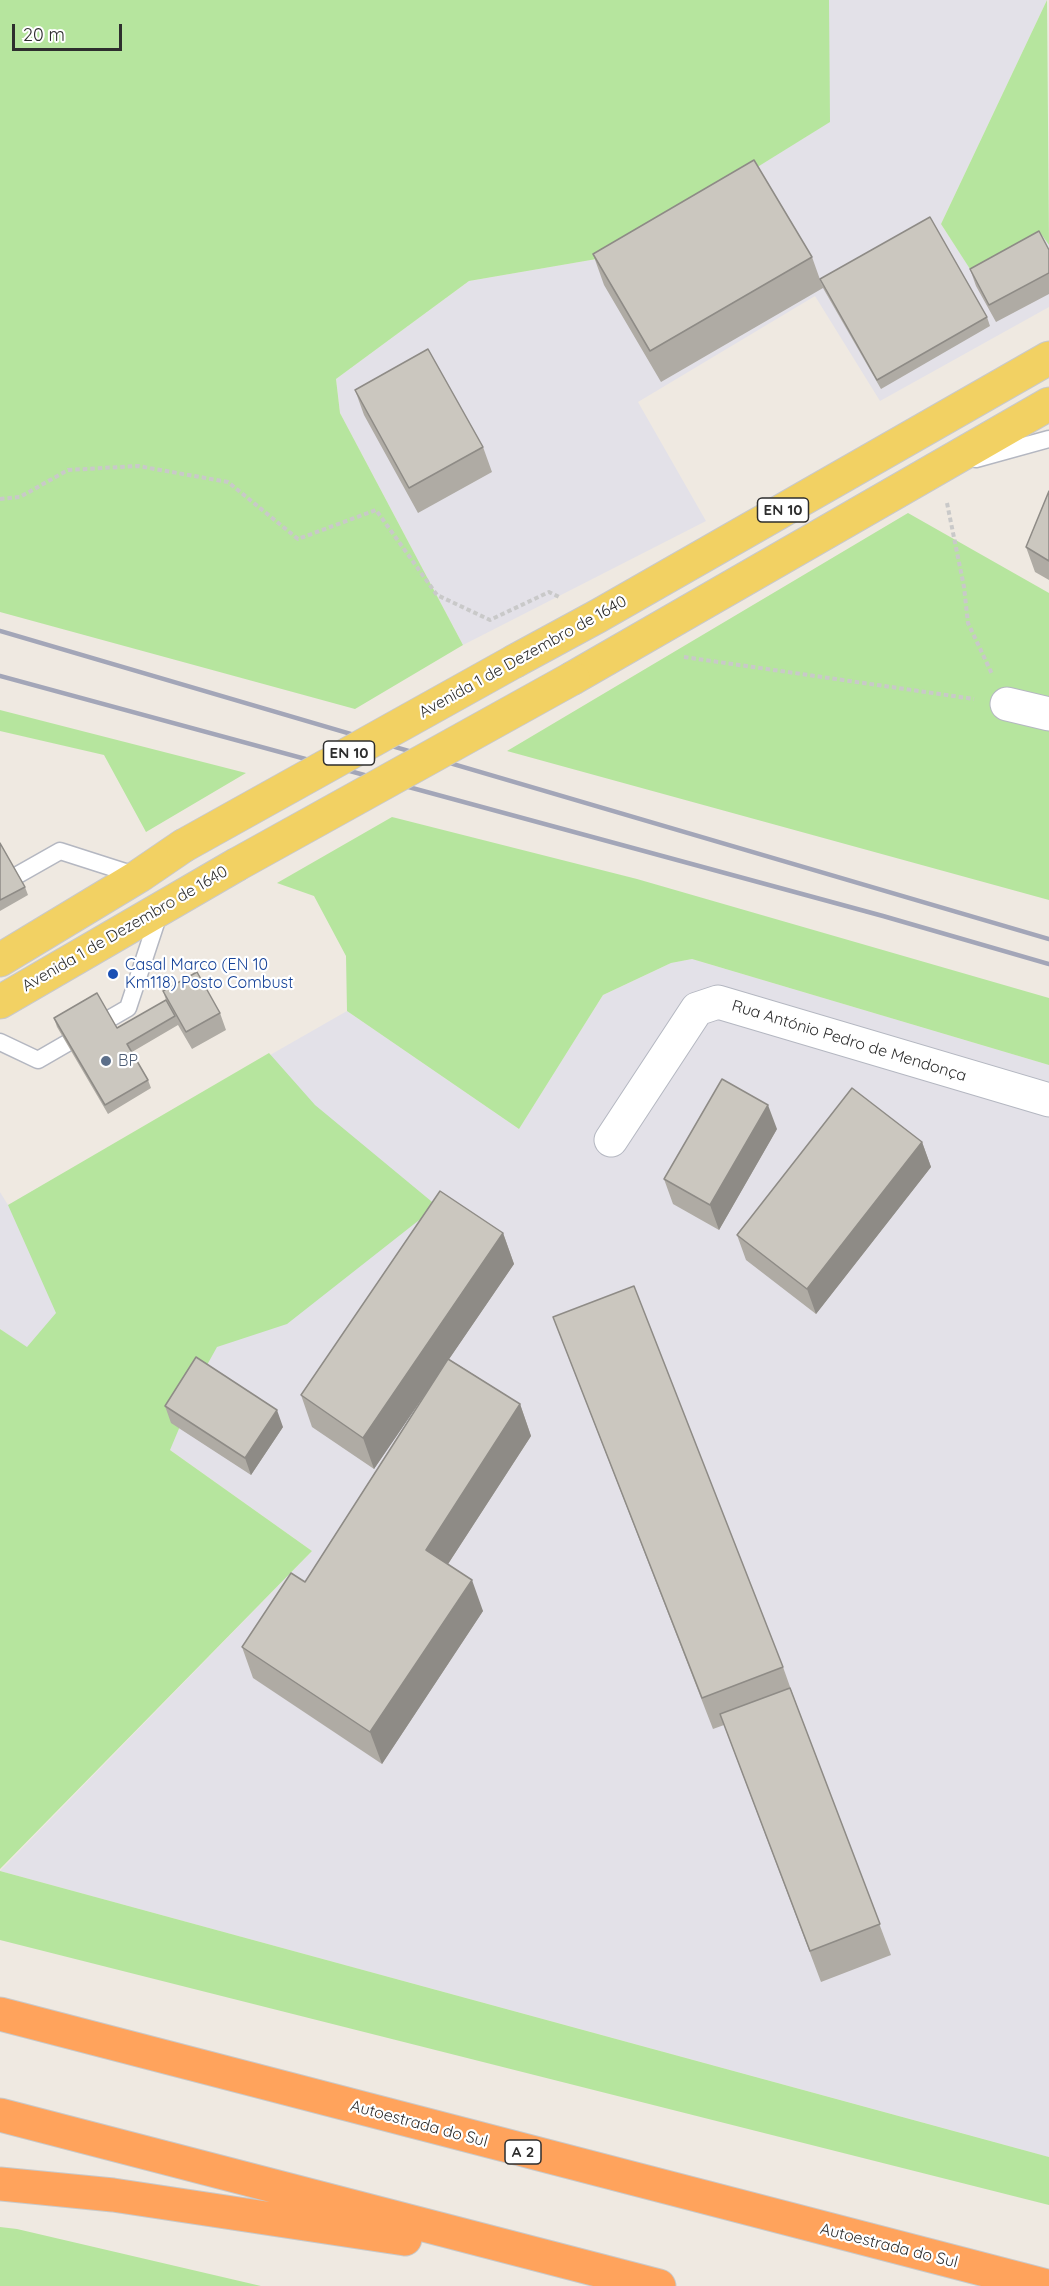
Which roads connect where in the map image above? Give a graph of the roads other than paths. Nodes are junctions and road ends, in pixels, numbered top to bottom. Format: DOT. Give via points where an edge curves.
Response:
graph roads {
  1 [pos="1049,358"];
  2 [pos="1049,405"];
  3 [pos="1049,439"];
  4 [pos="940,467"];
  5 [pos="1007,704"];
  6 [pos="1049,714"];
  7 [pos="139,876"];
  8 [pos="0,885"];
  9 [pos="161,910"];
  10 [pos="0,960"];
  11 [pos="0,1002"];
  12 [pos="0,1042"];
  13 [pos="1049,1100"];
  14 [pos="611,1140"];
  15 [pos="0,2014"];
  16 [pos="0,2115"];
  17 [pos="0,2184"];
  18 [pos="575,2265"];
  19 [pos="659,2286"];
  20 [pos="1047,2286"];
  1 -- 7 [label="main road, Avenida 1 de Dezembro de 1640 / EN 10, bridge" via="598,616 183,846"];
  2 -- 4 [label="main road, Avenida 1 de Dezembro de 1640 / EN 10"];
  3 -- 4 [label="lane, Avenida 1 de Dezembro de 1640"];
  4 -- 9 [label="main road, Avenida 1 de Dezembro de 1640 / EN 10, bridge"];
  5 -- 6 [label="street"];
  7 -- 8 [label="lane" via="60,851"];
  7 -- 10 [label="main road, Avenida 1 de Dezembro de 1640 / EN 10"];
  9 -- 11 [label="main road, Avenida 1 de Dezembro de 1640 / EN 10"];
  9 -- 12 [label="lane" via="128,1008 38,1060"];
  13 -- 14 [label="street, Rua António Pedro de Mendonça" via="718,1002 698,1009"];
  15 -- 20 [label="highway, Autoestrada do Sul / A 2"];
  16 -- 18 [label="highway"];
  17 -- 18 [label="highway" via="113,2195"];
  18 -- 19 [label="highway"];
}
